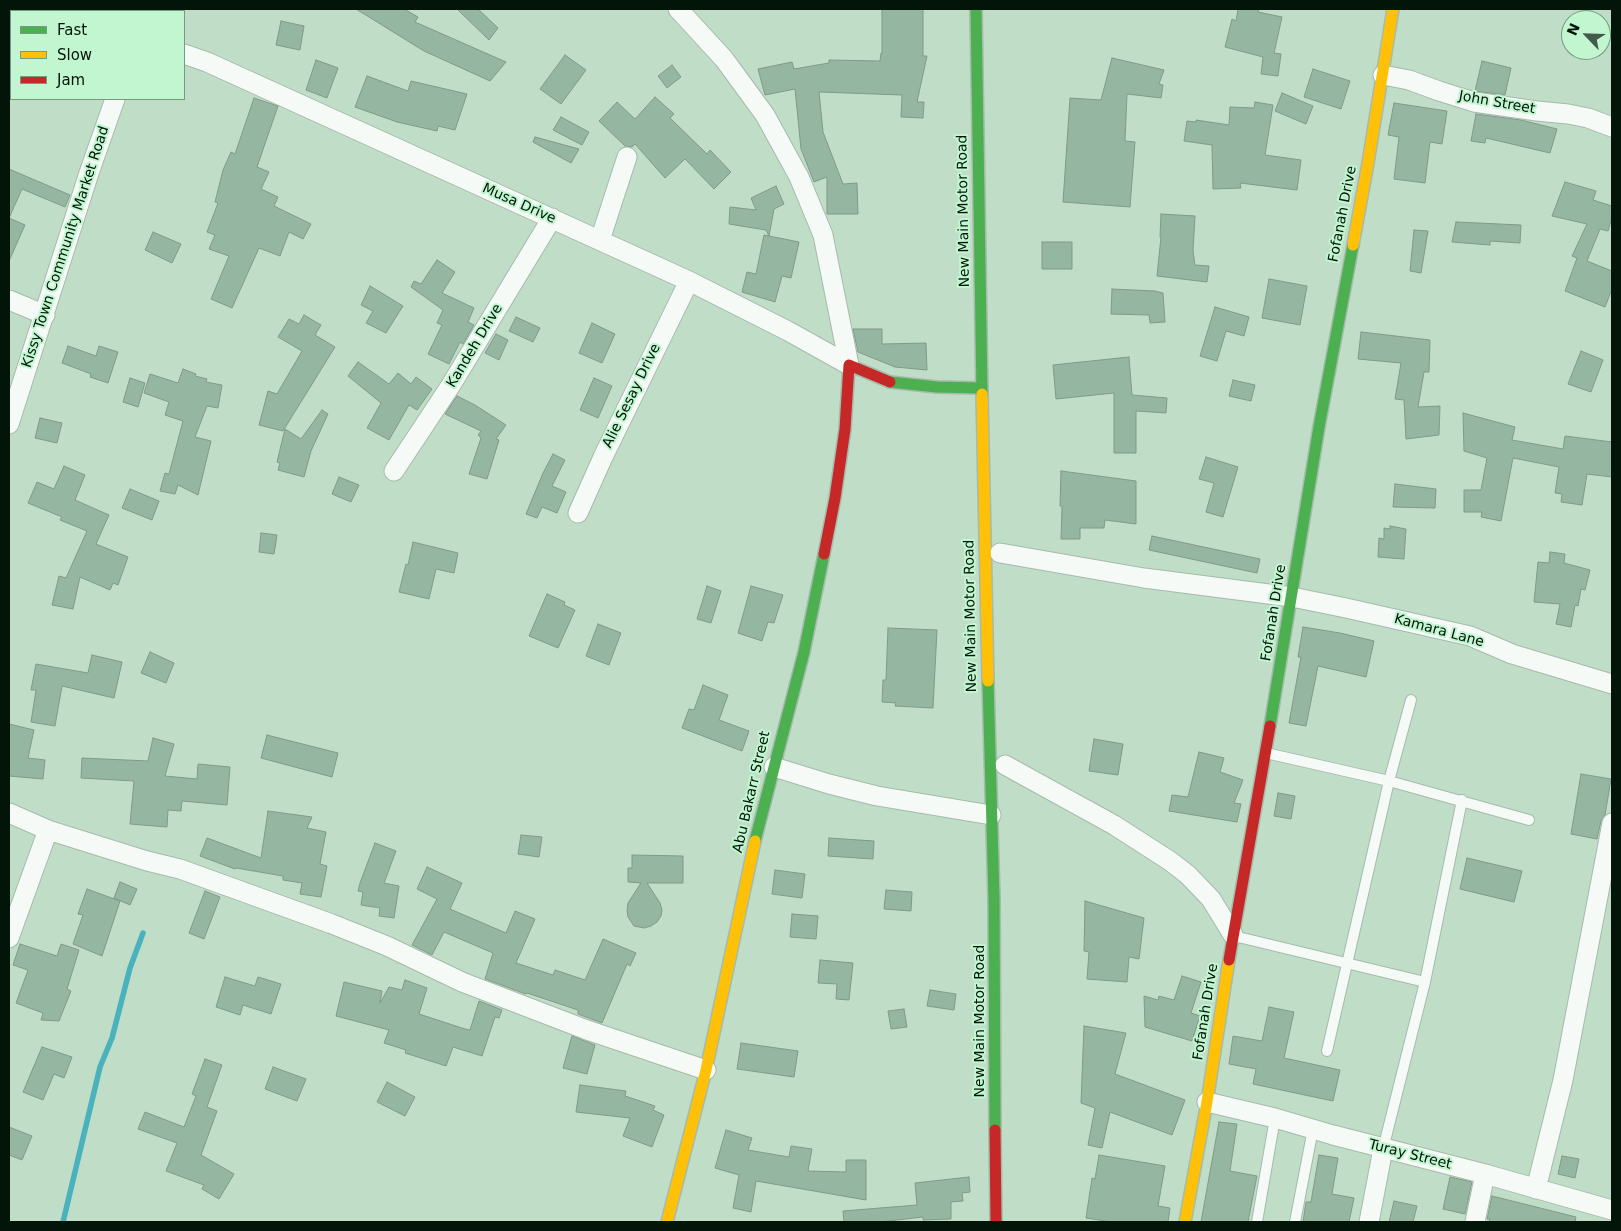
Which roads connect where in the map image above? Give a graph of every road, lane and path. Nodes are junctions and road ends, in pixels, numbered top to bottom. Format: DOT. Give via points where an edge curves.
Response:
graph roads {
  1 [pos="678,9"];
  2 [pos="976,9"];
  3 [pos="1393,9"];
  4 [pos="185,54"];
  5 [pos="1383,75"];
  6 [pos="115,100"];
  7 [pos="1612,127"];
  8 [pos="627,158"];
  9 [pos="552,218"];
  10 [pos="600,240"];
  11 [pos="689,281"];
  12 [pos="9,300"];
  13 [pos="45,314"];
  14 [pos="849,365"];
  15 [pos="981,388"];
  16 [pos="9,424"];
  17 [pos="394,471"];
  18 [pos="578,513"];
  19 [pos="1000,553"];
  20 [pos="1292,597"];
  21 [pos="1612,684"];
  22 [pos="1411,700"];
  23 [pos="1266,753"];
  24 [pos="1005,765"];
  25 [pos="774,768"];
  26 [pos="1389,781"];
  27 [pos="1462,800"];
  28 [pos="9,814"];
  29 [pos="990,815"];
  30 [pos="1529,820"];
  31 [pos="1612,824"];
  32 [pos="48,830"];
  33 [pos="1233,935"];
  34 [pos="9,938"];
  35 [pos="1348,963"];
  36 [pos="1425,982"];
  37 [pos="1327,1051"];
  38 [pos="706,1070"];
  39 [pos="1207,1102"];
  40 [pos="1275,1118"];
  41 [pos="1313,1129"];
  42 [pos="1383,1149"];
  43 [pos="1486,1174"];
  44 [pos="1536,1189"];
  45 [pos="1612,1210"];
  46 [pos="667,1222"];
  47 [pos="996,1222"];
  48 [pos="1185,1222"];
  49 [pos="1257,1222"];
  50 [pos="1295,1222"];
  51 [pos="1369,1222"];
  52 [pos="1475,1222"];
  1 -- 14 [label="street" via="724,59 765,115 799,177 823,235"];
  2 -- 15 [label="main road, New Main Motor Road"];
  3 -- 5 [label="main road, Fofanah Drive"];
  4 -- 9 [label="street, Musa Drive"];
  5 -- 7 [label="street, John Street" via="1409,80 1474,102 1568,114"];
  5 -- 20 [label="main road, Fofanah Drive" via="1319,427"];
  6 -- 13 [label="street, Kissy Town Community Market Road"];
  8 -- 10 [label="street"];
  9 -- 10 [label="street, Musa Drive"];
  9 -- 17 [label="street, Kandeh Drive" via="451,385"];
  10 -- 11 [label="street, Musa Drive"];
  11 -- 14 [label="street, Musa Drive"];
  11 -- 18 [label="street, Alie Sesay Drive"];
  12 -- 13 [label="street"];
  13 -- 16 [label="street, Kissy Town Community Market Road"];
  14 -- 15 [label="main road" via="891,382"];
  14 -- 25 [label="main road, Abu Bakarr Street" via="845,429 835,498 804,652"];
  15 -- 29 [label="main road, New Main Motor Road"];
  19 -- 20 [label="street, Kamara Lane" via="1144,578"];
  20 -- 21 [label="street, Kamara Lane" via="1470,636 1512,654"];
  20 -- 23 [label="main road, Fofanah Drive"];
  22 -- 26 [label="lane"];
  23 -- 26 [label="lane"];
  23 -- 33 [label="main road, Fofanah Drive"];
  24 -- 33 [label="street" via="1114,825 1170,861 1211,899"];
  25 -- 29 [label="street" via="877,796"];
  25 -- 38 [label="main road, Abu Bakarr Street" via="759,821"];
  26 -- 27 [label="lane"];
  26 -- 35 [label="lane"];
  27 -- 30 [label="lane"];
  27 -- 36 [label="lane"];
  28 -- 32 [label="street"];
  29 -- 47 [label="main road, New Main Motor Road" via="994,899"];
  31 -- 44 [label="street" via="1563,1080"];
  32 -- 34 [label="street"];
  32 -- 38 [label="street" via="180,869 387,946 502,998"];
  33 -- 35 [label="lane"];
  33 -- 39 [label="main road, Fofanah Drive"];
  35 -- 36 [label="lane"];
  35 -- 37 [label="lane"];
  36 -- 42 [label="lane"];
  38 -- 46 [label="main road, Abu Bakarr Street"];
  39 -- 40 [label="street, Turay Street"];
  39 -- 48 [label="main road, Fofanah Drive"];
  40 -- 41 [label="street, Turay Street"];
  40 -- 49 [label="lane"];
  41 -- 42 [label="street, Turay Street"];
  41 -- 50 [label="lane"];
  42 -- 43 [label="street, Turay Street"];
  42 -- 51 [label="street"];
  43 -- 44 [label="street, Turay Street"];
  43 -- 52 [label="street"];
  44 -- 45 [label="street, Turay Street"];
}
